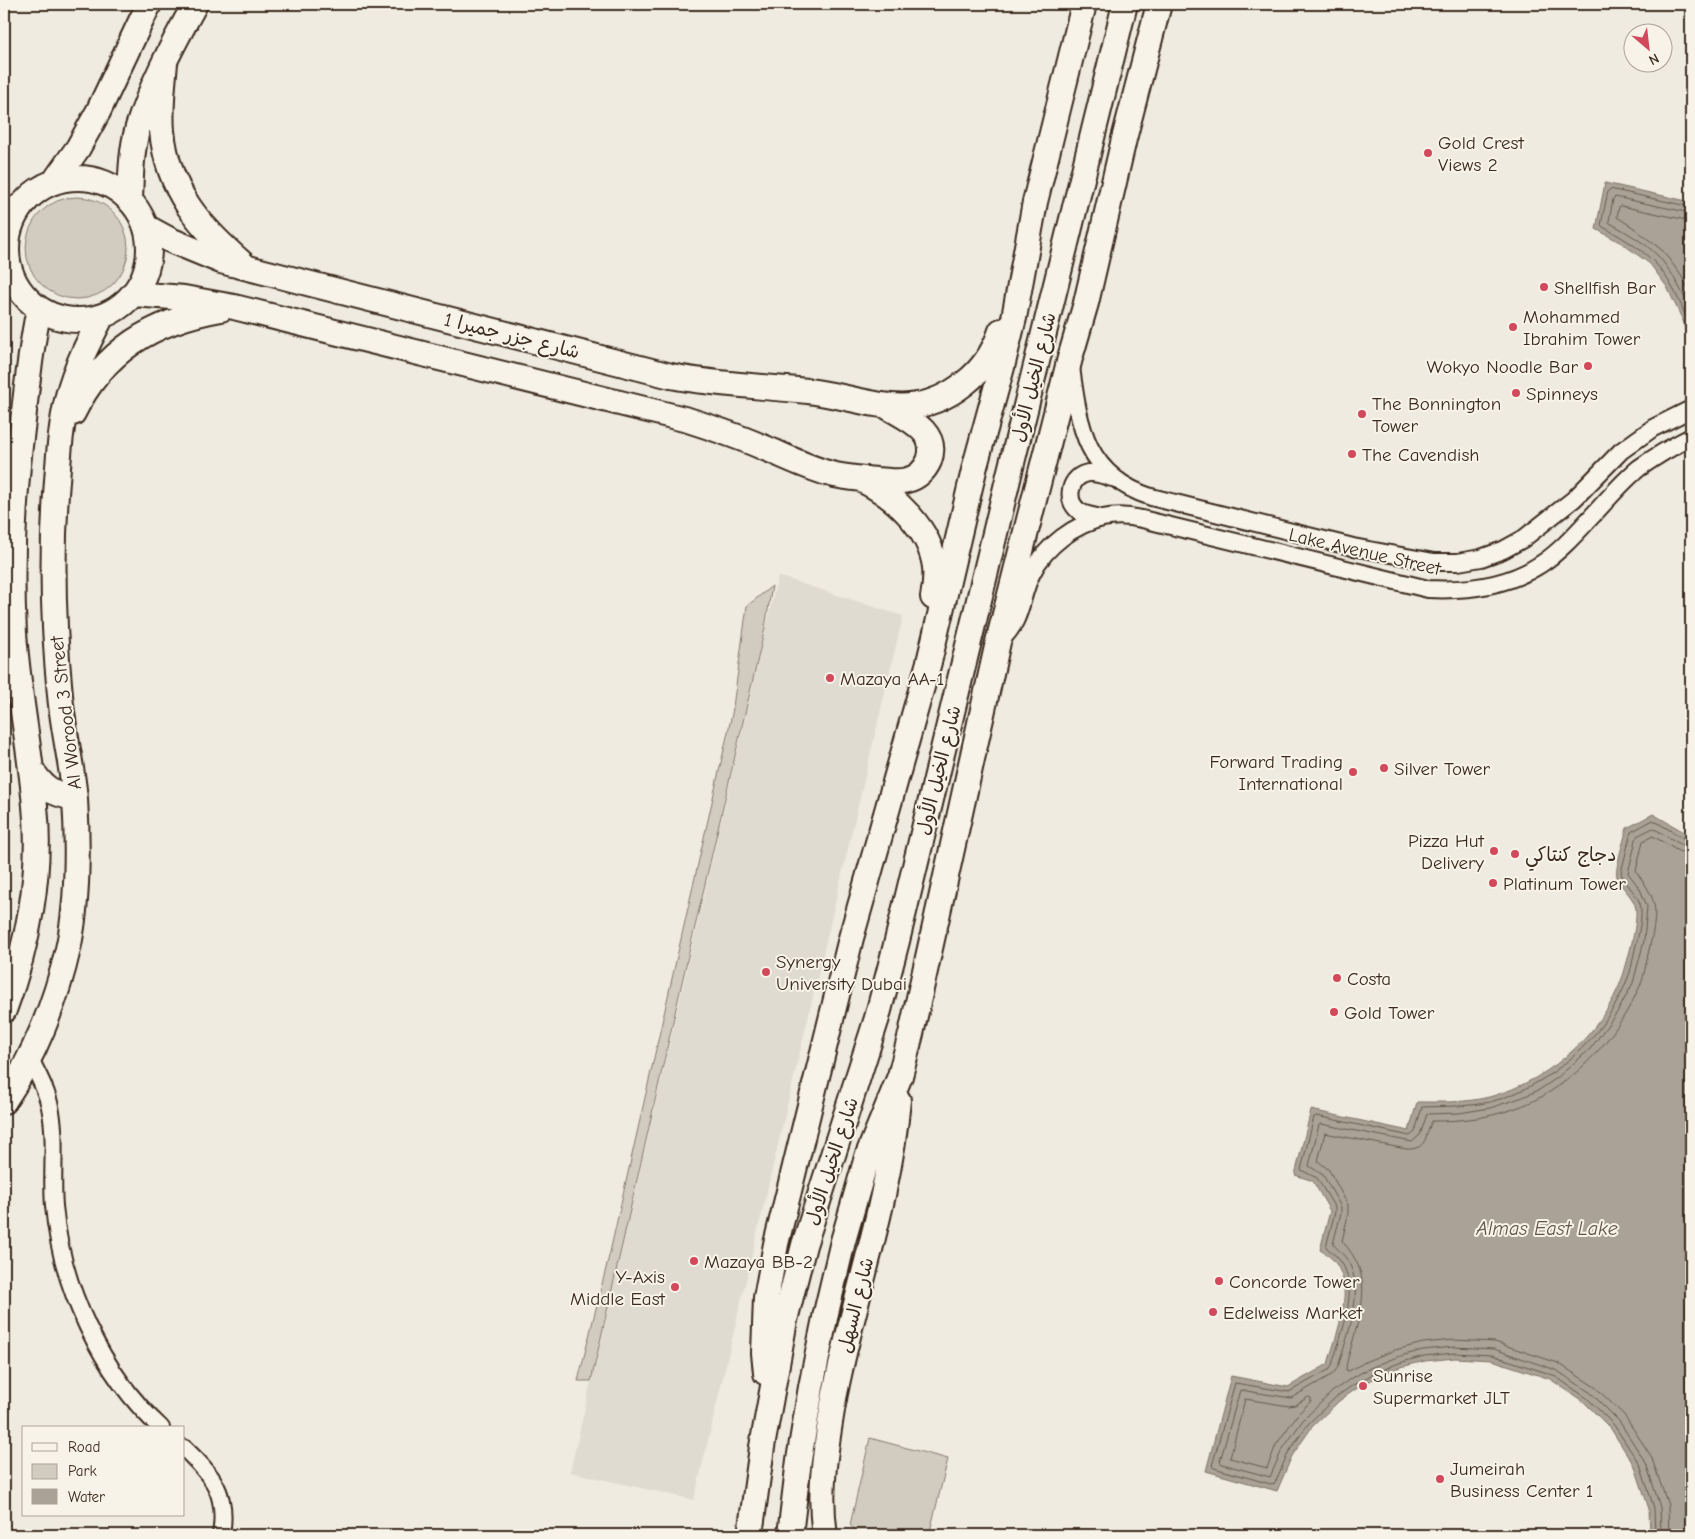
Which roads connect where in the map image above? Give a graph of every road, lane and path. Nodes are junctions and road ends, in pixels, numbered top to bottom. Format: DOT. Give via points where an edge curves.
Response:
graph roads {
  1 [pos="149,4"];
  2 [pos="195,4"];
  3 [pos="1084,4"];
  4 [pos="1125,4"];
  5 [pos="1159,4"];
  6 [pos="166,62"];
  7 [pos="45,187"];
  8 [pos="130,200"];
  9 [pos="4,211"];
  10 [pos="146,227"];
  11 [pos="1024,263"];
  12 [pos="248,268"];
  13 [pos="7,269"];
  14 [pos="134,294"];
  15 [pos="234,307"];
  16 [pos="39,309"];
  17 [pos="101,318"];
  18 [pos="1070,358"];
  19 [pos="886,406"];
  20 [pos="1691,409"];
  21 [pos="61,437"];
  22 [pos="1691,437"];
  23 [pos="858,478"];
  24 [pos="1114,479"];
  25 [pos="1102,518"];
  26 [pos="8,615"];
  27 [pos="998,642"];
  28 [pos="10,654"];
  29 [pos="929,662"];
  30 [pos="30,769"];
  31 [pos="75,798"];
  32 [pos="7,1002"];
  33 [pos="29,1058"];
  34 [pos="900,1076"];
  35 [pos="4,1101"];
  36 [pos="769,1407"];
  37 [pos="159,1426"];
  38 [pos="185,1449"];
  39 [pos="220,1535"];
  40 [pos="750,1535"];
  41 [pos="790,1535"];
  42 [pos="825,1535"];
  1 -- 7 [label="main road" via="78,148"];
  2 -- 6 [label="main road"];
  3 -- 11 [label="main road" via="1035,202"];
  4 -- 36 [label="main road, شارع الخيل الأول" via="898,941 804,1244"];
  5 -- 18 [label="main road, شارع الخيل الأول"];
  6 -- 8 [label="main road" via="138,128 131,164"];
  6 -- 12 [label="main road" via="161,105 162,131 174,180 200,223"];
  7 -- 8 [label="main road" via="74,178 95,180 114,187"];
  7 -- 9 [label="street"];
  7 -- 13 [label="main road" via="20,209 10,229"];
  8 -- 10 [label="main road"];
  10 -- 12 [label="main road, شارع جزر جميرا 1" via="195,252"];
  10 -- 14 [label="main road" via="150,250 145,274"];
  11 -- 19 [label="main road" via="997,344 968,381 954,392 922,406"];
  11 -- 29 [label="main road" via="1014,318"];
  12 -- 19 [label="main road, شارع جزر جميرا 1" via="671,376 817,392"];
  13 -- 16 [label="main road" via="22,294"];
  14 -- 15 [label="main road"];
  14 -- 17 [label="main road"];
  15 -- 21 [label="main road" via="174,320 129,344 92,380"];
  15 -- 23 [label="main road" via="680,418 813,468"];
  16 -- 17 [label="main road" via="58,318 79,321"];
  16 -- 26 [label="main road" via="26,386"];
  17 -- 21 [label="main road, Al Worood 3 Street" via="71,388"];
  18 -- 24 [label="street, Lake Avenue Street" via="1082,428 1098,460"];
  18 -- 27 [label="main road, شارع الخيل الأول"];
  19 -- 23 [label="main road" via="925,431 931,443 927,467 906,481"];
  20 -- 24 [label="street, Lake Avenue Street" via="1653,428 1621,451 1574,498 1523,539 1481,558 1458,562 1434,562 1352,547 1151,497"];
  21 -- 31 [label="main road, Al Worood 3 Street" via="53,544 53,596 60,699"];
  22 -- 25 [label="street, Lake Avenue Street" via="1638,469 1541,564 1498,583 1475,588 1428,589 1142,519 1128,516"];
  23 -- 29 [label="main road" via="896,502 925,537 931,551 936,580 925,637"];
  24 -- 25 [label="street, Lake Avenue Street" via="1090,472 1081,475 1070,489 1074,507 1081,513"];
  25 -- 27 [label="street, Lake Avenue Street" via="1066,534 1047,552 1033,572 1016,623"];
  26 -- 28 [label="main road"];
  27 -- 34 [label="main road, شارع الخيل الأول"];
  28 -- 30 [label="main road"];
  29 -- 36 [label="main road" via="851,938 776,1244 766,1298 764,1353"];
  30 -- 31 [label="main road" via="48,789"];
  30 -- 32 [label="main road" via="36,806 34,882 30,920"];
  31 -- 33 [label="main road, Al Worood 3 Street" via="73,919 68,948 50,1007"];
  33 -- 35 [label="main road, Al Worood 3 Street"];
  33 -- 37 [label="street" via="48,1099 54,1147 52,1176 57,1234 73,1290 105,1360 128,1392"];
  34 -- 41 [label="main road, شارع الخيل الأول" via="867,1157 843,1241 811,1386"];
  34 -- 42 [label="main road, شارع السهل" via="889,1164 841,1361 824,1457"];
  36 -- 40 [label="main road, شارع الخيل الأول"];
  38 -- 39 [label="street" via="204,1467 219,1492 222,1508"];
}
